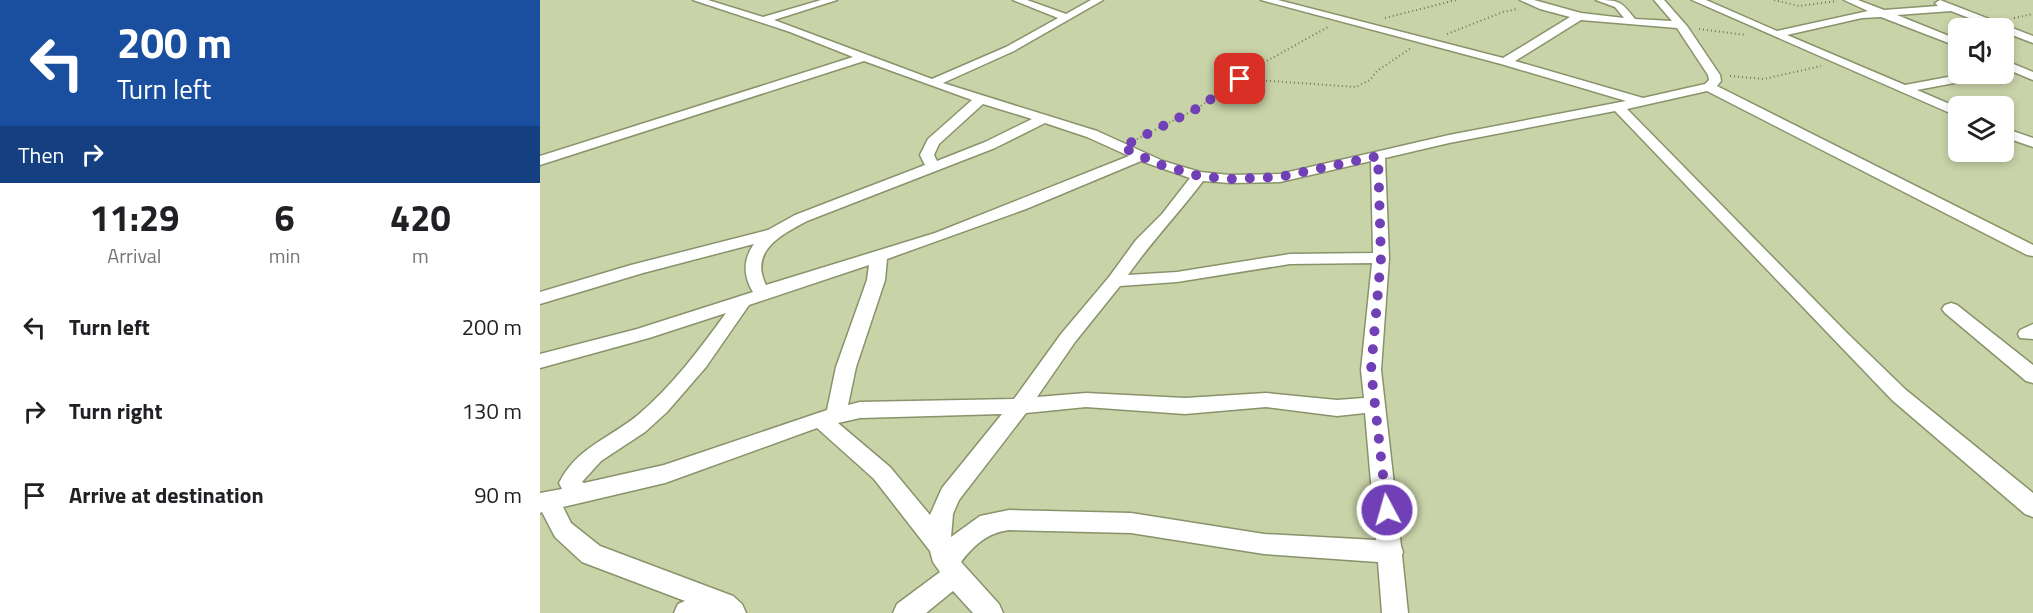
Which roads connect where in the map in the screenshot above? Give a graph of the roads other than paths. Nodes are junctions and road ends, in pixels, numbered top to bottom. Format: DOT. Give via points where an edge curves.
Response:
graph roads {
  1 [pos="698,0"];
  2 [pos="832,0"];
  3 [pos="1018,0"];
  4 [pos="1098,0"];
  5 [pos="1266,0"];
  6 [pos="1309,0"];
  7 [pos="1525,0"];
  8 [pos="1600,0"];
  9 [pos="1659,0"];
  10 [pos="1697,0"];
  11 [pos="1848,0"];
  12 [pos="1932,0"];
  13 [pos="1292,7"];
  14 [pos="1950,8"];
  15 [pos="1884,13"];
  16 [pos="1065,16"];
  17 [pos="1578,17"];
  18 [pos="764,20"];
  19 [pos="1631,21"];
  20 [pos="1681,27"];
  21 [pos="1777,34"];
  22 [pos="1948,39"];
  23 [pos="2033,40"];
  24 [pos="864,57"];
  25 [pos="1504,62"];
  26 [pos="2027,70"];
  27 [pos="2033,76"];
  28 [pos="1948,80"];
  29 [pos="1712,81"];
  30 [pos="932,83"];
  31 [pos="1905,89"];
  32 [pos="981,99"];
  33 [pos="1643,102"];
  34 [pos="1618,107"];
  35 [pos="1948,108"];
  36 [pos="1043,119"];
  37 [pos="2014,136"];
  38 [pos="2033,143"];
  39 [pos="1142,156"];
  40 [pos="1378,156"];
  41 [pos="540,161"];
  42 [pos="933,168"];
  43 [pos="1199,176"];
  44 [pos="775,233"];
  45 [pos="2033,251"];
  46 [pos="879,255"];
  47 [pos="1381,258"];
  48 [pos="1115,281"];
  49 [pos="763,293"];
  50 [pos="540,298"];
  51 [pos="743,300"];
  52 [pos="1952,309"];
  53 [pos="544,364"];
  54 [pos="2033,376"];
  55 [pos="1376,405"];
  56 [pos="1020,406"];
  57 [pos="828,417"];
  58 [pos="580,495"];
  59 [pos="544,502"];
  60 [pos="2033,507"];
  61 [pos="1391,552"];
  62 [pos="946,560"];
  63 [pos="722,607"];
  64 [pos="687,613"];
  65 [pos="906,613"];
  66 [pos="990,613"];
  67 [pos="1395,613"];
  1 -- 18 [label="street"];
  2 -- 18 [label="street"];
  3 -- 16 [label="street"];
  4 -- 16 [label="street"];
  5 -- 13 [label="street"];
  6 -- 13 [label="street"];
  7 -- 17 [label="street"];
  8 -- 19 [label="street" via="1619,5"];
  9 -- 20 [label="street"];
  10 -- 21 [label="street"];
  11 -- 15 [label="street"];
  12 -- 14 [label="street"];
  13 -- 25 [label="street"];
  14 -- 15 [label="street"];
  14 -- 23 [label="street"];
  15 -- 21 [label="street"];
  15 -- 22 [label="street"];
  16 -- 30 [label="street" via="1010,49"];
  17 -- 19 [label="street"];
  17 -- 25 [label="street"];
  18 -- 24 [label="street"];
  19 -- 20 [label="street"];
  20 -- 29 [label="street"];
  21 -- 31 [label="street"];
  24 -- 30 [label="street"];
  24 -- 41 [label="street"];
  25 -- 33 [label="street"];
  26 -- 27 [label="street"];
  28 -- 31 [label="street"];
  29 -- 33 [label="street"];
  29 -- 45 [label="street"];
  30 -- 32 [label="street"];
  31 -- 35 [label="street"];
  32 -- 36 [label="street"];
  32 -- 42 [label="street" via="933,142 927,156"];
  33 -- 34 [label="street"];
  34 -- 40 [label="street"];
  34 -- 60 [label="street" via="1899,395"];
  36 -- 39 [label="street" via="1092,134"];
  36 -- 42 [label="street"];
  37 -- 38 [label="street"];
  39 -- 43 [label="street"];
  39 -- 46 [label="street" via="1011,210"];
  40 -- 43 [label="street" via="1280,177"];
  40 -- 47 [label="street"];
  42 -- 44 [label="street" via="801,218"];
  43 -- 48 [label="street"];
  44 -- 49 [label="street" via="754,254 754,282"];
  44 -- 50 [label="street"];
  46 -- 49 [label="street"];
  46 -- 57 [label="street" via="876,280"];
  47 -- 48 [label="street" via="1290,259 1177,277"];
  47 -- 55 [label="street" via="1371,370"];
  48 -- 56 [label="street"];
  49 -- 51 [label="street"];
  51 -- 53 [label="street"];
  51 -- 58 [label="street" via="727,327 646,420 576,469 570,483"];
  52 -- 54 [label="street"];
  55 -- 56 [label="street" via="1337,408 1266,400 1185,406 1086,400"];
  55 -- 61 [label="street"];
  56 -- 57 [label="street" via="860,410"];
  56 -- 62 [label="street" via="942,510"];
  57 -- 58 [label="street" via="665,474"];
  57 -- 62 [label="street" via="882,474"];
  58 -- 59 [label="street"];
  59 -- 63 [label="street" via="563,530 591,554"];
  61 -- 62 [label="street" via="1263,544 1131,523 1009,520 988,523 964,540"];
  61 -- 67 [label="street"];
  62 -- 65 [label="street"];
  62 -- 66 [label="street"];
  63 -- 64 [label="street"];
}
